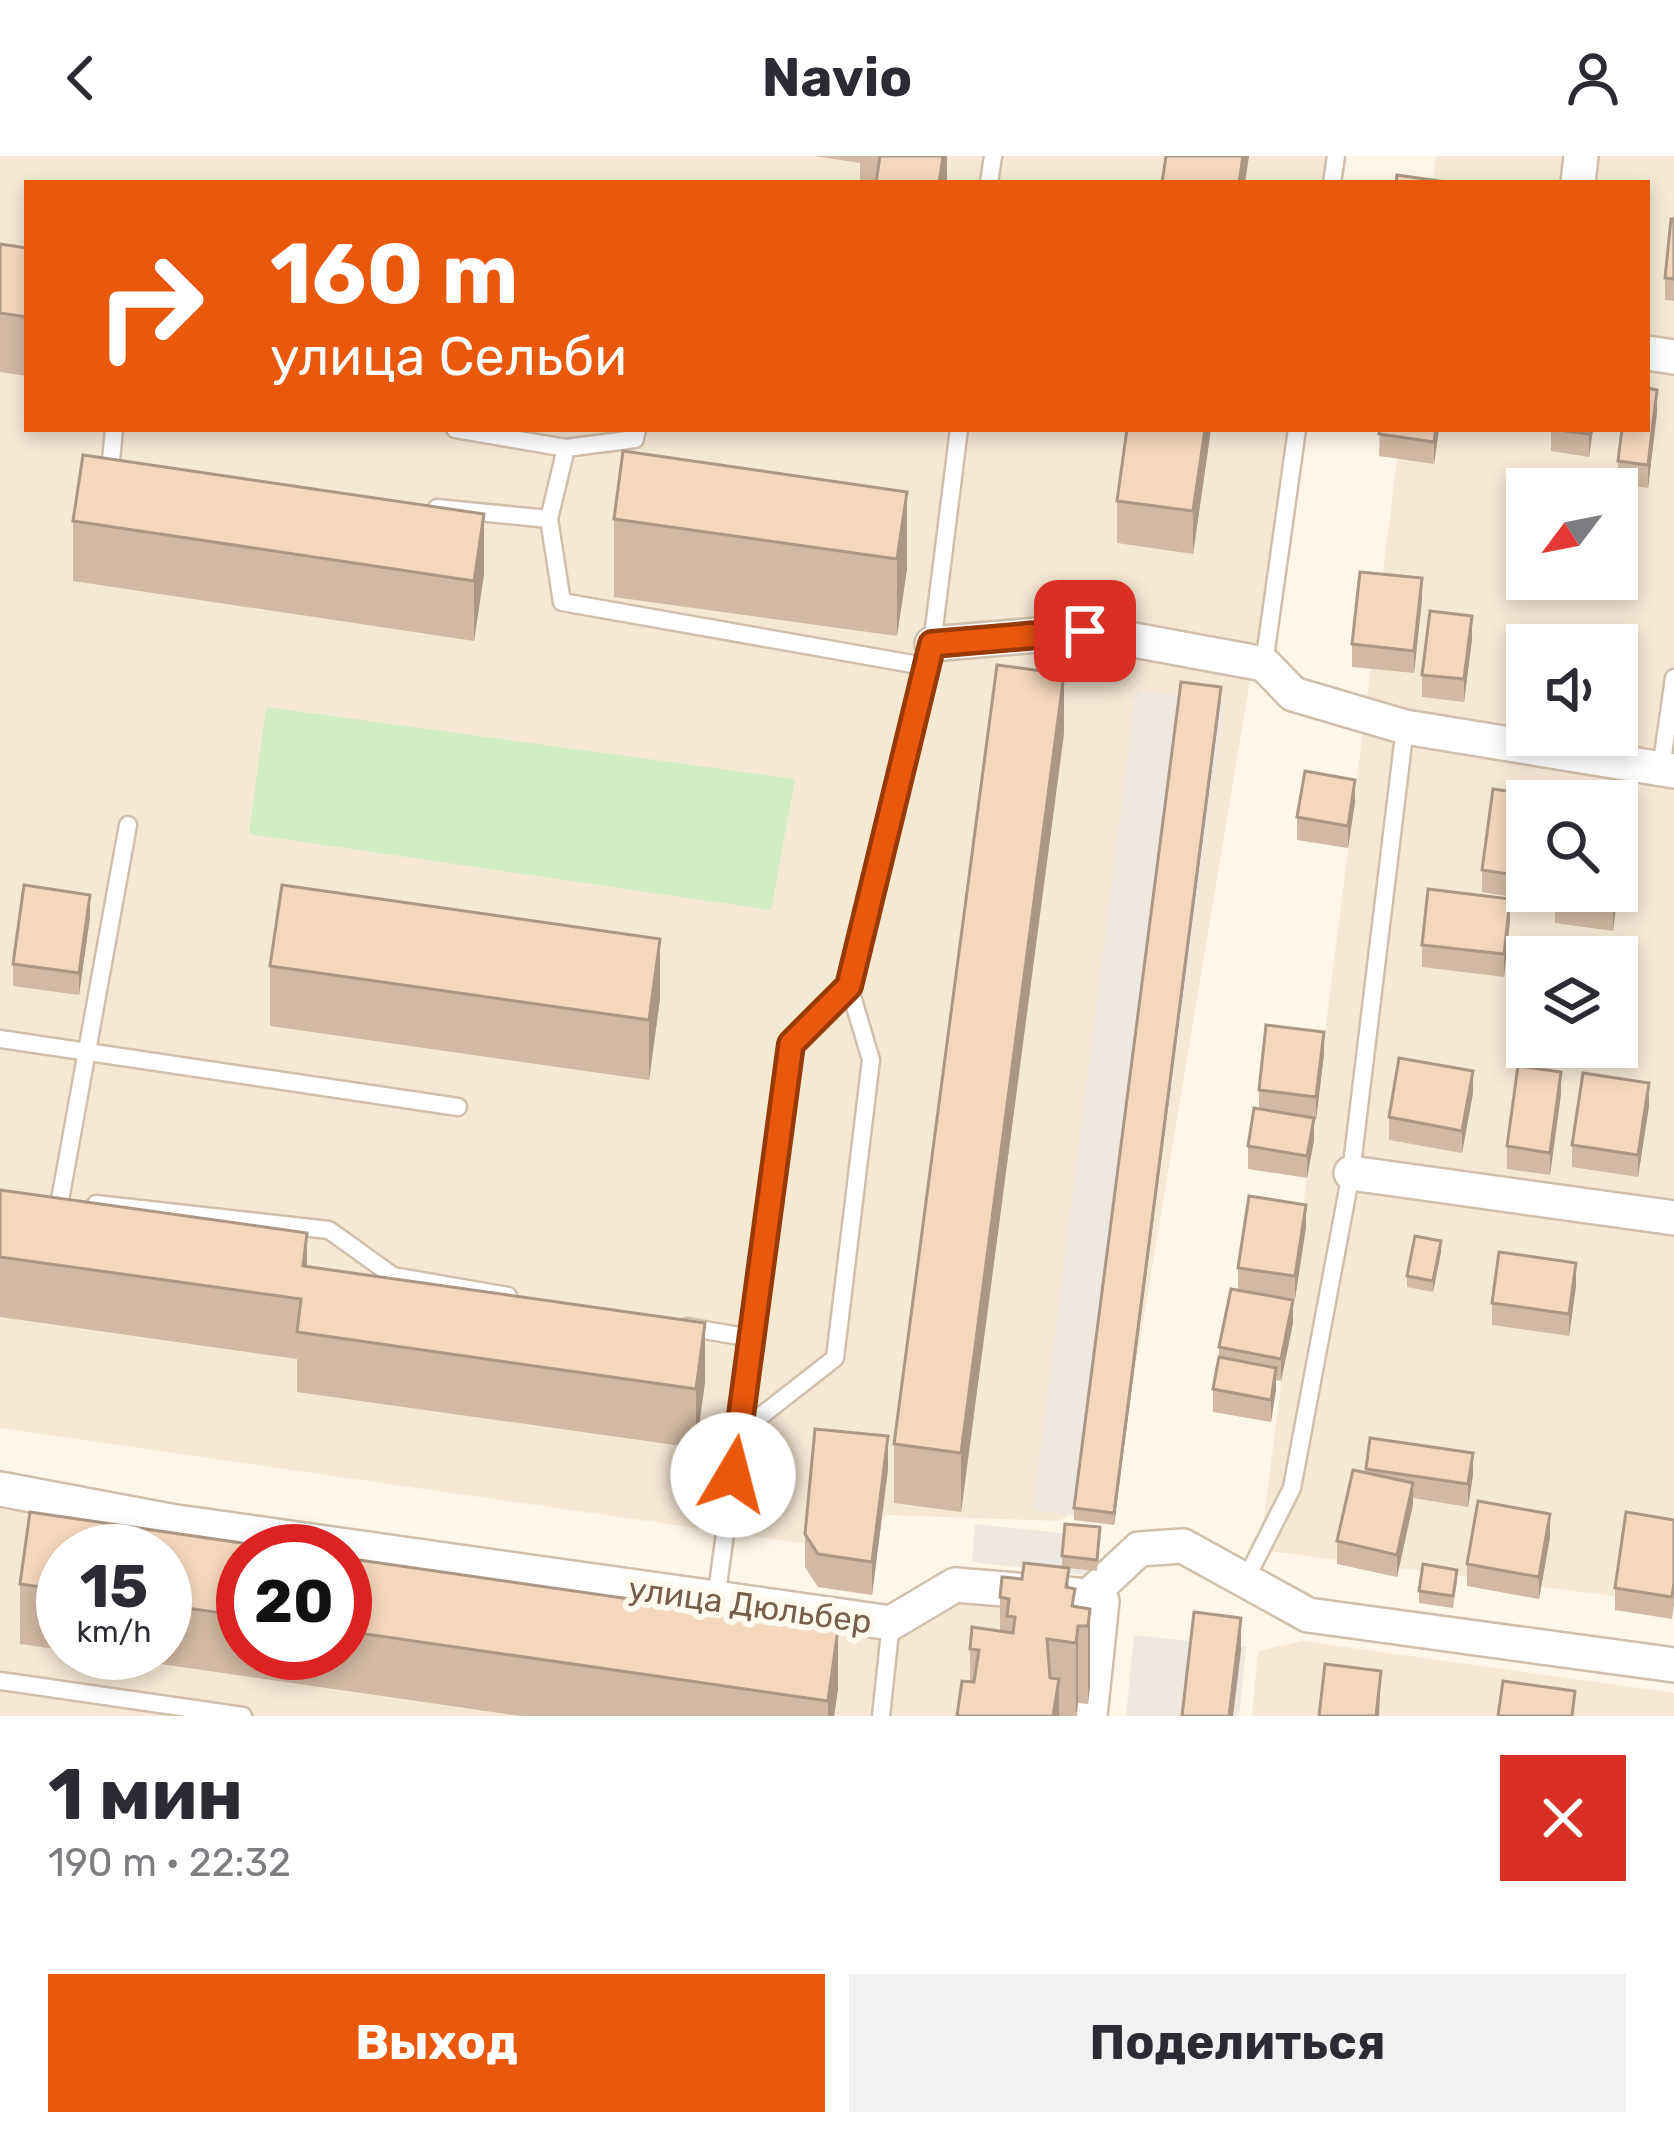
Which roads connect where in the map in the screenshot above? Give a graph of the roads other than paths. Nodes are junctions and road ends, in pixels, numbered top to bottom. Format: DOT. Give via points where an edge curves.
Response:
graph roads {
  1 [pos="114,432"];
  2 [pos="473,432"];
  3 [pos="636,432"];
  4 [pos="959,432"];
  5 [pos="1297,432"];
  6 [pos="566,448"];
  7 [pos="133,474"];
  8 [pos="413,506"];
  9 [pos="550,519"];
  10 [pos="928,655"];
  11 [pos="1264,664"];
  12 [pos="1674,678"];
  13 [pos="1405,728"];
  14 [pos="1668,770"];
  15 [pos="128,825"];
  16 [pos="849,986"];
  17 [pos="0,1039"];
  18 [pos="87,1052"];
  19 [pos="458,1107"];
  20 [pos="1351,1173"];
  21 [pos="40,1198"];
  22 [pos="61,1200"];
  23 [pos="1674,1218"];
  24 [pos="527,1299"];
  25 [pos="662,1322"];
  26 [pos="752,1338"];
  27 [pos="739,1432"];
  28 [pos="0,1489"];
  29 [pos="1246,1579"];
  30 [pos="1089,1596"];
  31 [pos="716,1602"];
  32 [pos="891,1623"];
  33 [pos="1674,1665"];
  34 [pos="0,1681"];
  35 [pos="243,1716"];
  36 [pos="881,1716"];
  37 [pos="1090,1716"];
  1 -- 7 [label="lane" via="110,472"];
  2 -- 6 [label="lane"];
  3 -- 6 [label="lane" via="635,439"];
  4 -- 10 [label="lane"];
  5 -- 11 [label="lane"];
  6 -- 9 [label="lane"];
  8 -- 9 [label="lane"];
  9 -- 10 [label="lane" via="562,602"];
  10 -- 11 [label="street" via="1085,631"];
  10 -- 16 [label="lane"];
  11 -- 13 [label="street" via="1293,694"];
  12 -- 14 [label="lane"];
  13 -- 14 [label="street"];
  13 -- 20 [label="lane"];
  15 -- 18 [label="lane"];
  16 -- 26 [label="lane" via="791,1044"];
  16 -- 27 [label="lane" via="871,1060 835,1358"];
  17 -- 18 [label="lane"];
  18 -- 19 [label="lane"];
  18 -- 22 [label="lane"];
  20 -- 23 [label="street"];
  20 -- 29 [label="lane" via="1292,1488"];
  21 -- 22 [label="lane"];
  22 -- 24 [label="lane" via="328,1230 393,1276"];
  25 -- 26 [label="lane"];
  26 -- 27 [label="lane"];
  27 -- 31 [label="lane"];
  28 -- 31 [label="street, улица Дюльбер"];
  29 -- 30 [label="street" via="1183,1546 1139,1549"];
  29 -- 33 [label="street" via="1308,1615"];
  30 -- 32 [label="street, улица Дюльбер" via="955,1585"];
  30 -- 37 [label="street" via="1102,1601"];
  31 -- 32 [label="street, улица Дюльбер"];
  32 -- 36 [label="lane"];
  34 -- 35 [label="lane"];
}
